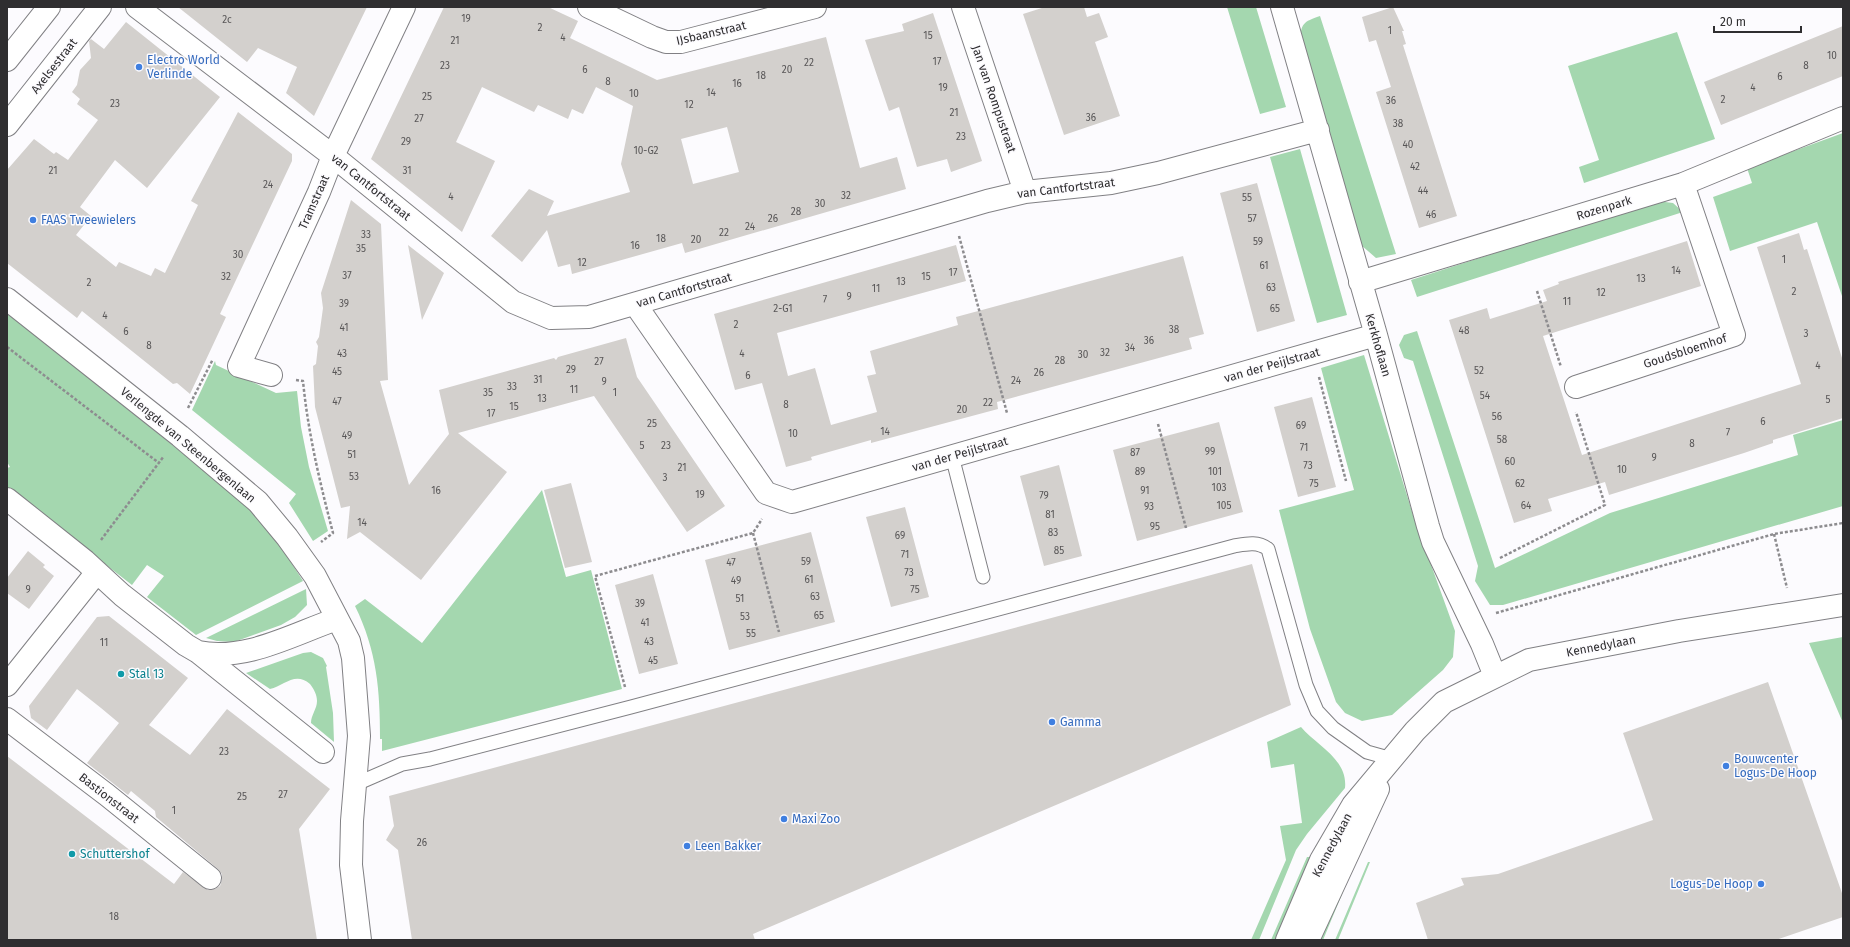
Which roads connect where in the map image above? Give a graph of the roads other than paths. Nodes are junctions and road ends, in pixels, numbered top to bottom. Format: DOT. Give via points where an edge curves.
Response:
graph roads {
  1 [pos="49,7"];
  2 [pos="100,7"];
  3 [pos="137,7"];
  4 [pos="404,7"];
  5 [pos="589,7"];
  6 [pos="815,7"];
  7 [pos="963,7"];
  8 [pos="1282,7"];
  9 [pos="7,60"];
  10 [pos="1843,118"];
  11 [pos="7,125"];
  12 [pos="1318,130"];
  13 [pos="333,156"];
  14 [pos="1683,184"];
  15 [pos="1025,192"];
  16 [pos="1360,282"];
  17 [pos="7,299"];
  18 [pos="635,304"];
  19 [pos="1376,335"];
  20 [pos="271,376"];
  21 [pos="1576,387"];
  22 [pos="952,456"];
  23 [pos="7,499"];
  24 [pos="91,566"];
  25 [pos="983,577"];
  26 [pos="1843,605"];
  27 [pos="337,619"];
  28 [pos="198,652"];
  29 [pos="1495,676"];
  30 [pos="7,685"];
  31 [pos="7,719"];
  32 [pos="323,752"];
  33 [pos="1392,759"];
  34 [pos="356,784"];
  35 [pos="210,878"];
  36 [pos="360,940"];
  37 [pos="1287,940"];
  38 [pos="1308,940"];
  1 -- 9 [label="street"];
  2 -- 11 [label="street, Axelsestraat"];
  3 -- 13 [label="street, van Cantfortstraat"];
  4 -- 13 [label="street, Tramstraat"];
  5 -- 6 [label="street, IJsbaanstraat" via="652,37 666,42 681,42"];
  7 -- 15 [label="street, Jan van Rompustraat"];
  8 -- 12 [label="street, Kerkhoflaan"];
  10 -- 14 [label="street, Rozenpark"];
  12 -- 15 [label="street, van Cantfortstraat" via="1111,183"];
  12 -- 16 [label="street, Kerkhoflaan"];
  13 -- 18 [label="street, van Cantfortstraat" via="513,302 552,318 589,317"];
  13 -- 20 [label="street, Tramstraat" via="239,366"];
  14 -- 16 [label="street, Rozenpark"];
  14 -- 21 [label="street, Goudsbloemhof" via="1734,335"];
  15 -- 18 [label="street, van Cantfortstraat"];
  16 -- 19 [label="street, Kerkhoflaan"];
  17 -- 27 [label="street, Verlengde van Steenbergenlaan" via="178,434 258,502 315,576"];
  18 -- 22 [label="street, van der Peijlstraat" via="766,493 792,502"];
  19 -- 22 [label="street, van der Peijlstraat"];
  19 -- 29 [label="street, Kerkhoflaan" via="1433,542"];
  22 -- 25 [label="lane"];
  23 -- 24 [label="street"];
  24 -- 28 [label="street" via="122,595"];
  24 -- 30 [label="street"];
  26 -- 29 [label="street, Kennedylaan" via="1679,631 1529,660"];
  27 -- 28 [label="street" via="250,650 210,655"];
  27 -- 34 [label="street, Verlengde van Steenbergenlaan" via="353,658 359,736"];
  28 -- 32 [label="street"];
  29 -- 33 [label="street, Kennedylaan" via="1444,702"];
  31 -- 35 [label="street, Bastionstraat"];
  33 -- 34 [label="lane" via="1367,752 1333,728 1317,711 1306,685 1268,549 1252,543 631,707 402,764"];
  33 -- 37 [label="street, Kennedylaan" via="1353,806 1321,860"];
  33 -- 38 [label="street, Kennedylaan"];
  34 -- 36 [label="street, Verlengde van Steenbergenlaan" via="351,865"];
}
